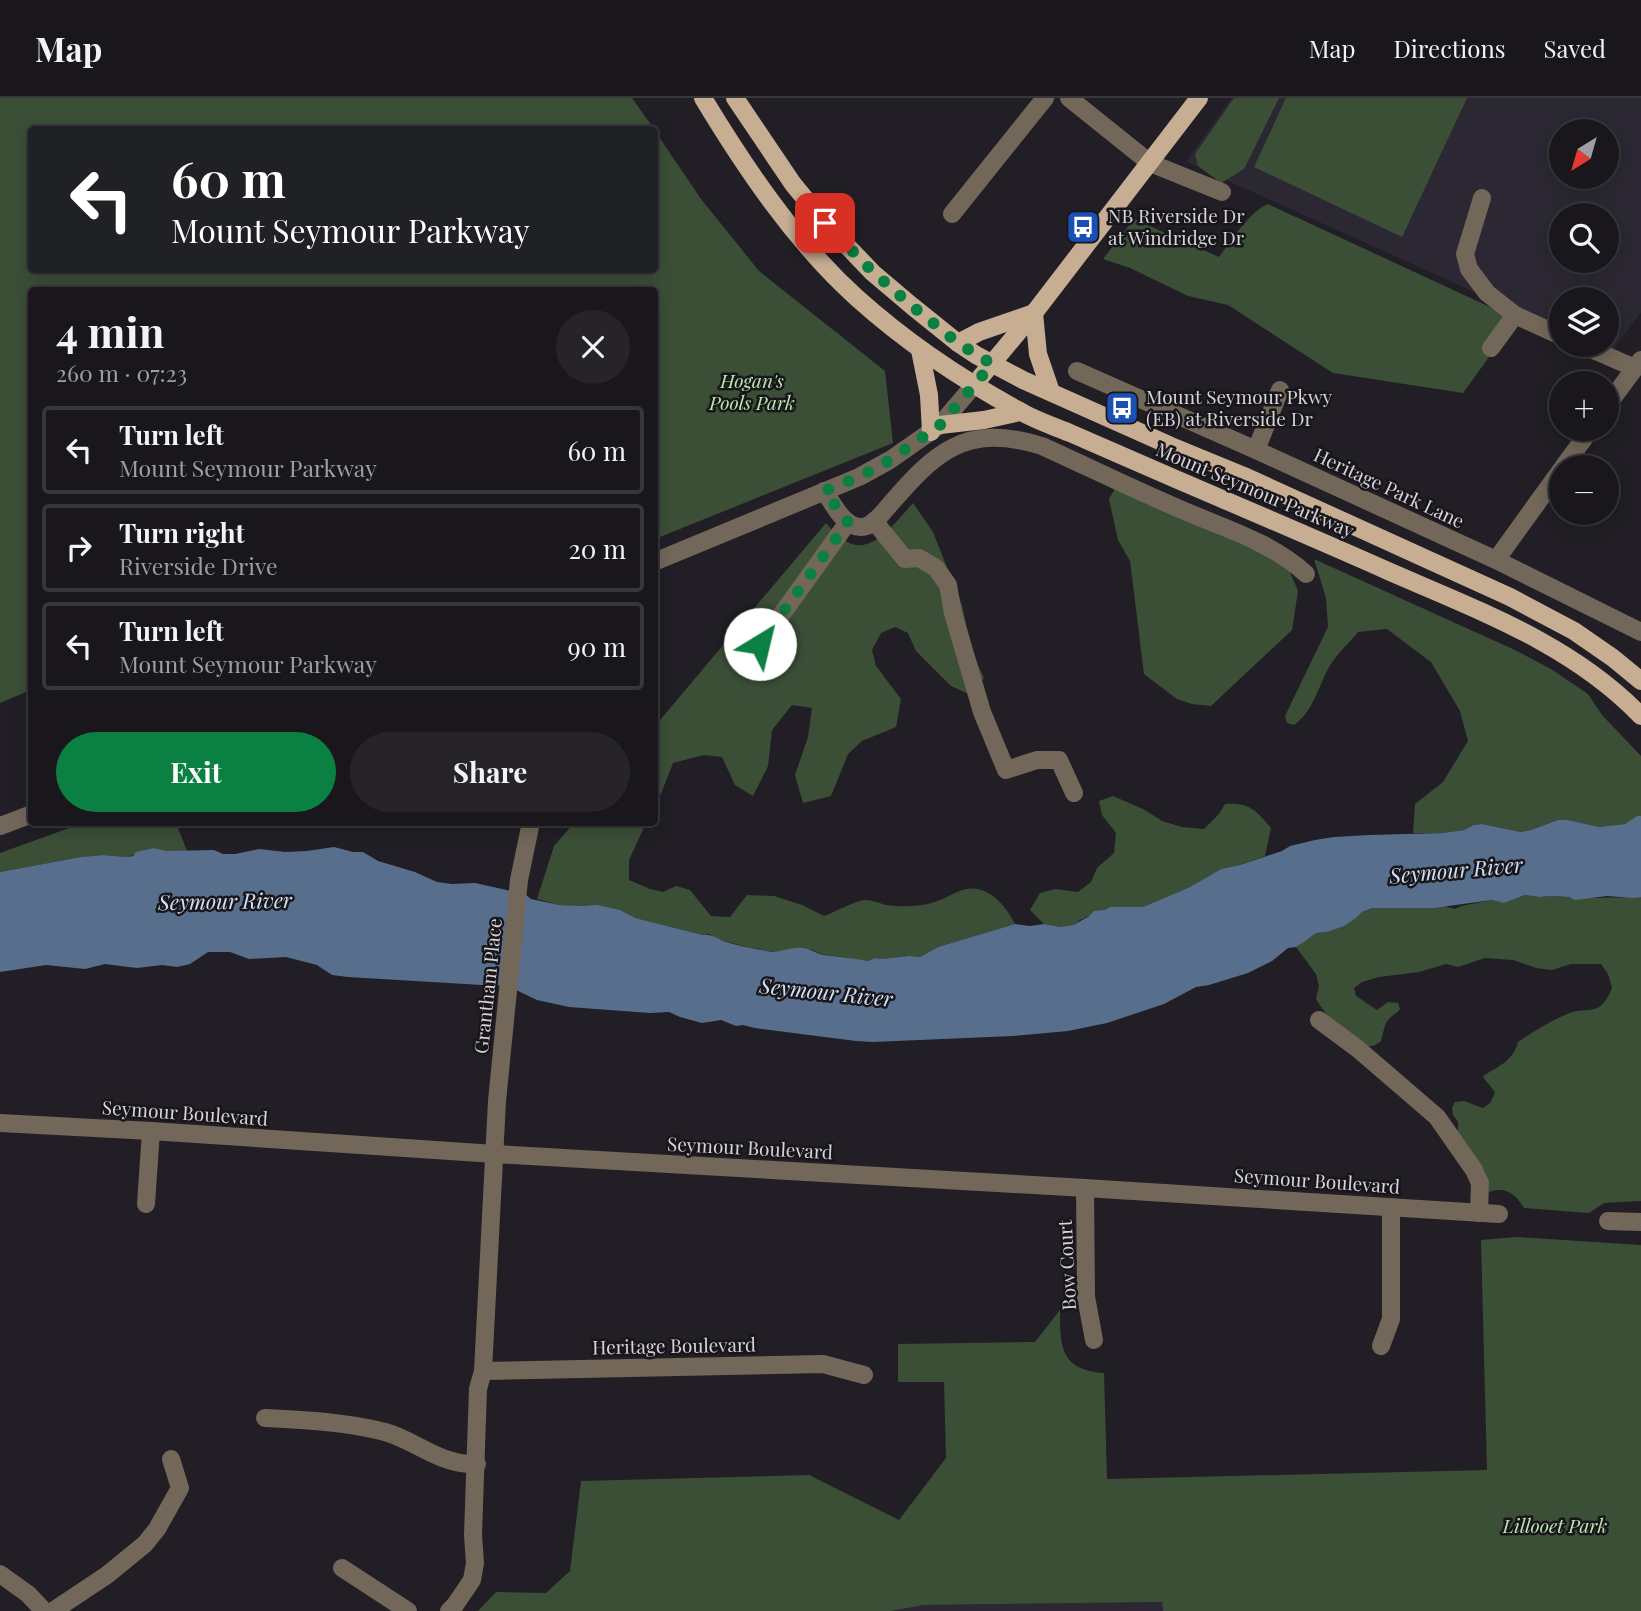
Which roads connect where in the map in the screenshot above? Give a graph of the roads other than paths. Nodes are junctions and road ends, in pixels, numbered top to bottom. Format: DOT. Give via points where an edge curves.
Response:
graph roads {
  1 [pos="703,98"];
  2 [pos="735,98"];
  3 [pos="1045,98"];
  4 [pos="1069,98"];
  5 [pos="1199,98"];
  6 [pos="1150,163"];
  7 [pos="1222,192"];
  8 [pos="1482,198"];
  9 [pos="952,214"];
  10 [pos="1034,313"];
  11 [pos="1515,315"];
  12 [pos="1549,330"];
  13 [pos="958,343"];
  14 [pos="1491,348"];
  15 [pos="920,350"];
  16 [pos="1617,357"];
  17 [pos="992,364"];
  18 [pos="1638,364"];
  19 [pos="1077,371"];
  20 [pos="974,385"];
  21 [pos="1280,390"];
  22 [pos="1619,390"];
  23 [pos="1051,392"];
  24 [pos="1020,412"];
  25 [pos="935,428"];
  26 [pos="1256,450"];
  27 [pos="1549,487"];
  28 [pos="828,497"];
  29 [pos="874,521"];
  30 [pos="848,522"];
  31 [pos="1496,560"];
  32 [pos="658,561"];
  33 [pos="1306,574"];
  34 [pos="1641,632"];
  35 [pos="746,664"];
  36 [pos="1641,681"];
  37 [pos="1641,716"];
  38 [pos="1074,793"];
  39 [pos="28,816"];
  40 [pos="0,826"];
  41 [pos="530,826"];
  42 [pos="1319,1020"];
  43 [pos="0,1123"];
  44 [pos="151,1131"];
  45 [pos="495,1154"];
  46 [pos="1085,1188"];
  47 [pos="146,1204"];
  48 [pos="1391,1207"];
  49 [pos="1479,1213"];
  50 [pos="1499,1214"];
  51 [pos="1608,1221"];
  52 [pos="1641,1222"];
  53 [pos="1094,1340"];
  54 [pos="1381,1346"];
  55 [pos="483,1371"];
  56 [pos="864,1375"];
  57 [pos="265,1418"];
  58 [pos="171,1459"];
  59 [pos="477,1464"];
  60 [pos="342,1569"];
  61 [pos="0,1574"];
  62 [pos="44,1611"];
  63 [pos="53,1611"];
  64 [pos="408,1611"];
  65 [pos="449,1611"];
  1 -- 15 [label="main road, Mount Seymour Parkway" via="751,173 818,259"];
  2 -- 13 [label="main road, Mount Seymour Parkway" via="825,223 873,272"];
  3 -- 9 [label="street"];
  4 -- 6 [label="street"];
  5 -- 6 [label="main road"];
  6 -- 7 [label="street"];
  6 -- 10 [label="main road"];
  8 -- 11 [label="street" via="1465,254 1469,269 1487,293"];
  10 -- 13 [label="main road"];
  10 -- 17 [label="main road"];
  10 -- 23 [label="main road" via="1038,354"];
  11 -- 12 [label="street"];
  11 -- 14 [label="street"];
  13 -- 17 [label="main road, Mount Seymour Parkway"];
  15 -- 20 [label="main road, Mount Seymour Parkway"];
  15 -- 25 [label="main road"];
  16 -- 18 [label="street"];
  17 -- 20 [label="main road"];
  17 -- 23 [label="main road, Mount Seymour Parkway"];
  18 -- 22 [label="street"];
  19 -- 26 [label="street, Heritage Park Lane"];
  20 -- 24 [label="main road, Mount Seymour Parkway"];
  20 -- 25 [label="street"];
  21 -- 26 [label="street"];
  23 -- 36 [label="main road, Mount Seymour Parkway" via="1510,597 1574,631"];
  24 -- 25 [label="main road"];
  24 -- 37 [label="main road, Mount Seymour Parkway" via="1536,638 1599,678"];
  25 -- 28 [label="street"];
  26 -- 31 [label="street, Heritage Park Lane"];
  27 -- 31 [label="street"];
  28 -- 30 [label="street"];
  28 -- 32 [label="street"];
  29 -- 30 [label="street" via="861,528"];
  29 -- 33 [label="street" via="926,465 968,441 1002,437 1042,446 1276,551"];
  29 -- 38 [label="street" via="905,559 919,558 936,568 948,585 982,712 1006,770 1037,760 1059,760"];
  30 -- 35 [label="street"];
  31 -- 34 [label="street, Heritage Park Lane"];
  39 -- 40 [label="street"];
  41 -- 45 [label="street, Grantham Place" via="519,880"];
  42 -- 49 [label="street" via="1437,1118 1475,1170 1480,1183"];
  43 -- 44 [label="street, Seymour Boulevard"];
  44 -- 45 [label="street, Seymour Boulevard"];
  44 -- 47 [label="street"];
  45 -- 46 [label="street, Seymour Boulevard"];
  45 -- 55 [label="street"];
  46 -- 48 [label="street, Seymour Boulevard"];
  46 -- 53 [label="street, Bow Court" via="1086,1297"];
  48 -- 49 [label="street, Seymour Boulevard"];
  48 -- 54 [label="street" via="1391,1319"];
  49 -- 50 [label="street, Seymour Boulevard"];
  51 -- 52 [label="street"];
  55 -- 56 [label="street, Heritage Boulevard" via="823,1364"];
  55 -- 59 [label="street" via="478,1389"];
  57 -- 59 [label="street" via="353,1425 388,1433 449,1462"];
  58 -- 63 [label="street" via="180,1488 157,1529 107,1575"];
  59 -- 65 [label="street" via="472,1580"];
  60 -- 64 [label="street"];
  61 -- 62 [label="street"];
}
